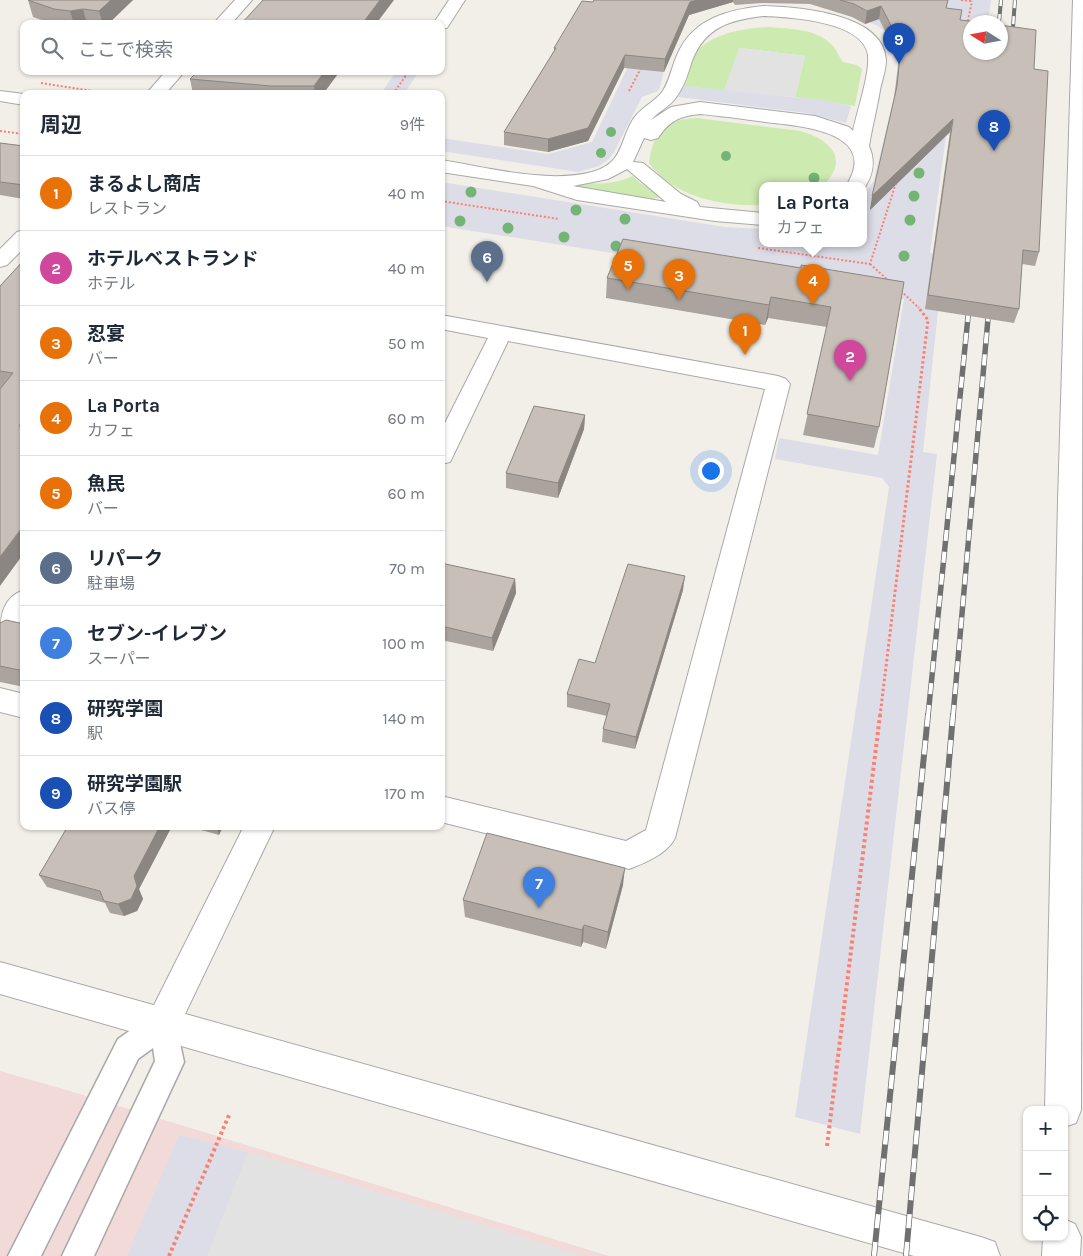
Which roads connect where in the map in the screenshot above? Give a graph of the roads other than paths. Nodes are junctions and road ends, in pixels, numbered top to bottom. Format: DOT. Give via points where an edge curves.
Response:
graph roads {
  1 [pos="244,0"];
  2 [pos="457,0"];
  3 [pos="1081,0"];
  4 [pos="225,20"];
  5 [pos="444,20"];
  6 [pos="172,75"];
  7 [pos="159,90"];
  8 [pos="0,96"];
  9 [pos="20,99"];
  10 [pos="859,146"];
  11 [pos="445,167"];
  12 [pos="636,167"];
  13 [pos="592,177"];
  14 [pos="536,181"];
  15 [pos="859,182"];
  16 [pos="715,215"];
  17 [pos="759,219"];
  18 [pos="20,243"];
  19 [pos="0,262"];
  20 [pos="445,323"];
  21 [pos="501,333"];
  22 [pos="445,448"];
  23 [pos="20,606"];
  24 [pos="0,634"];
  25 [pos="0,700"];
  26 [pos="20,705"];
  27 [pos="445,810"];
  28 [pos="258,830"];
  29 [pos="0,978"];
  30 [pos="162,1025"];
  31 [pos="1063,1106"];
  32 [pos="1062,1241"];
  33 [pos="24,1256"];
  34 [pos="78,1256"];
  35 [pos="981,1256"];
  36 [pos="1062,1256"];
  1 -- 4 [label="street"];
  2 -- 5 [label="street"];
  3 -- 31 [label="street"];
  6 -- 7 [label="street"];
  8 -- 9 [label="street"];
  10 -- 12 [label="street" via="842,131 815,122 700,108 678,111 656,124"];
  10 -- 13 [label="street" via="877,60 873,45 848,26 819,16 745,13 720,21 699,33 692,41 669,95 642,120 627,157 613,169"];
  10 -- 15 [label="street" via="864,159"];
  11 -- 14 [label="street"];
  12 -- 13 [label="street" via="618,177"];
  12 -- 16 [label="street" via="674,198"];
  13 -- 14 [label="street"];
  14 -- 16 [label="street" via="577,194"];
  16 -- 17 [label="street"];
  18 -- 19 [label="street"];
  20 -- 21 [label="street"];
  21 -- 22 [label="street"];
  21 -- 27 [label="street" via="778,384 659,838 629,856"];
  23 -- 24 [label="street"];
  25 -- 26 [label="street"];
  28 -- 30 [label="street"];
  29 -- 30 [label="street"];
  30 -- 33 [label="lane" via="128,1049"];
  30 -- 34 [label="lane" via="170,1062"];
  30 -- 35 [label="street"];
  32 -- 36 [label="street"];
}
